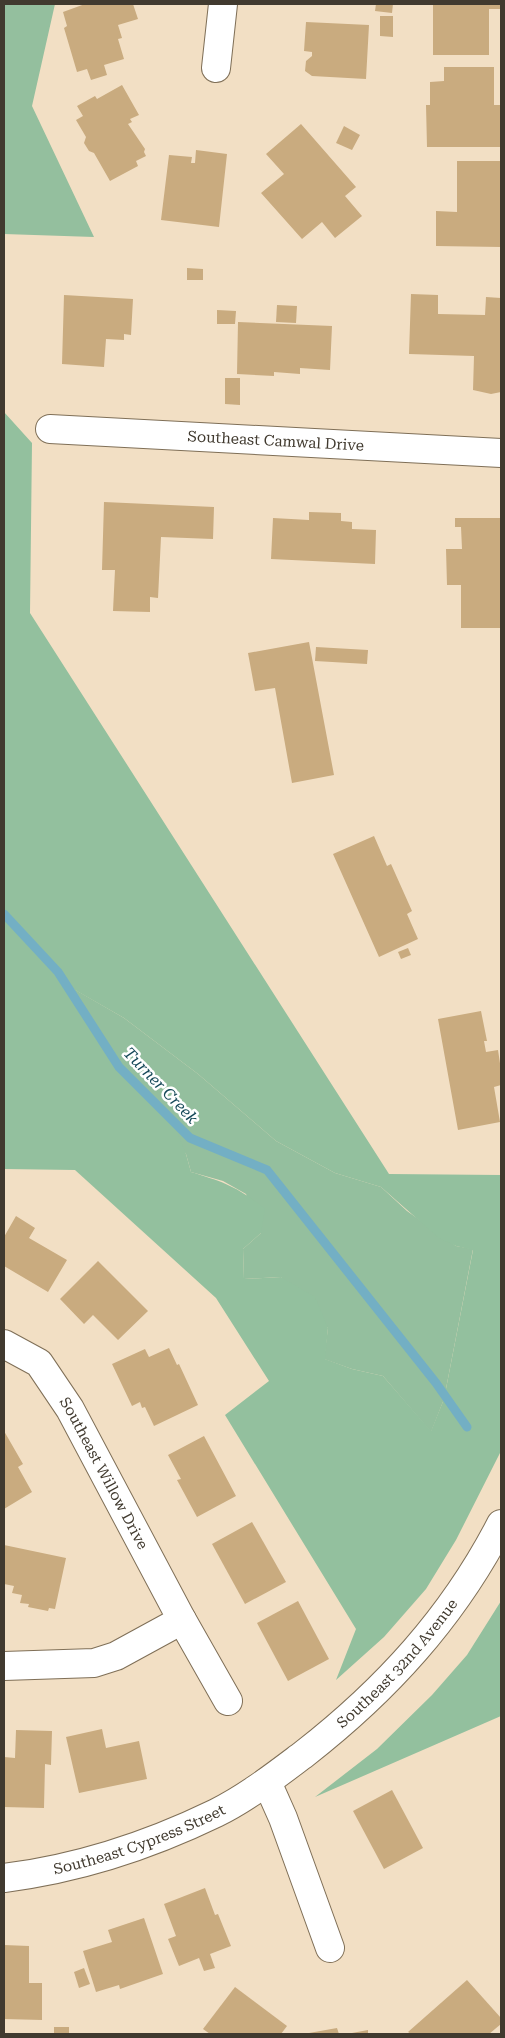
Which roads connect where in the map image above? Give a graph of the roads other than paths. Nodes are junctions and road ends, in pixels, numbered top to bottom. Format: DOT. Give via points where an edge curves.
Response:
graph roads {
  1 [pos="223,4"];
  2 [pos="216,68"];
  3 [pos="50,429"];
  4 [pos="501,453"];
  5 [pos="4,1344"];
  6 [pos="501,1524"];
  7 [pos="182,1620"];
  8 [pos="4,1666"];
  9 [pos="228,1701"];
  10 [pos="267,1782"];
  11 [pos="4,1878"];
  12 [pos="330,1948"];
  1 -- 2 [label="street"];
  3 -- 4 [label="street, Southeast Camwal Drive"];
  5 -- 7 [label="street, Southeast Willow Drive" via="39,1363 70,1408"];
  6 -- 10 [label="street, Southeast 32nd Avenue" via="463,1589 413,1654 363,1705"];
  7 -- 8 [label="street" via="116,1656 94,1663"];
  7 -- 9 [label="street, Southeast Willow Drive"];
  10 -- 11 [label="street, Southeast Cypress Street" via="217,1812 110,1855"];
  10 -- 12 [label="street"];
}
